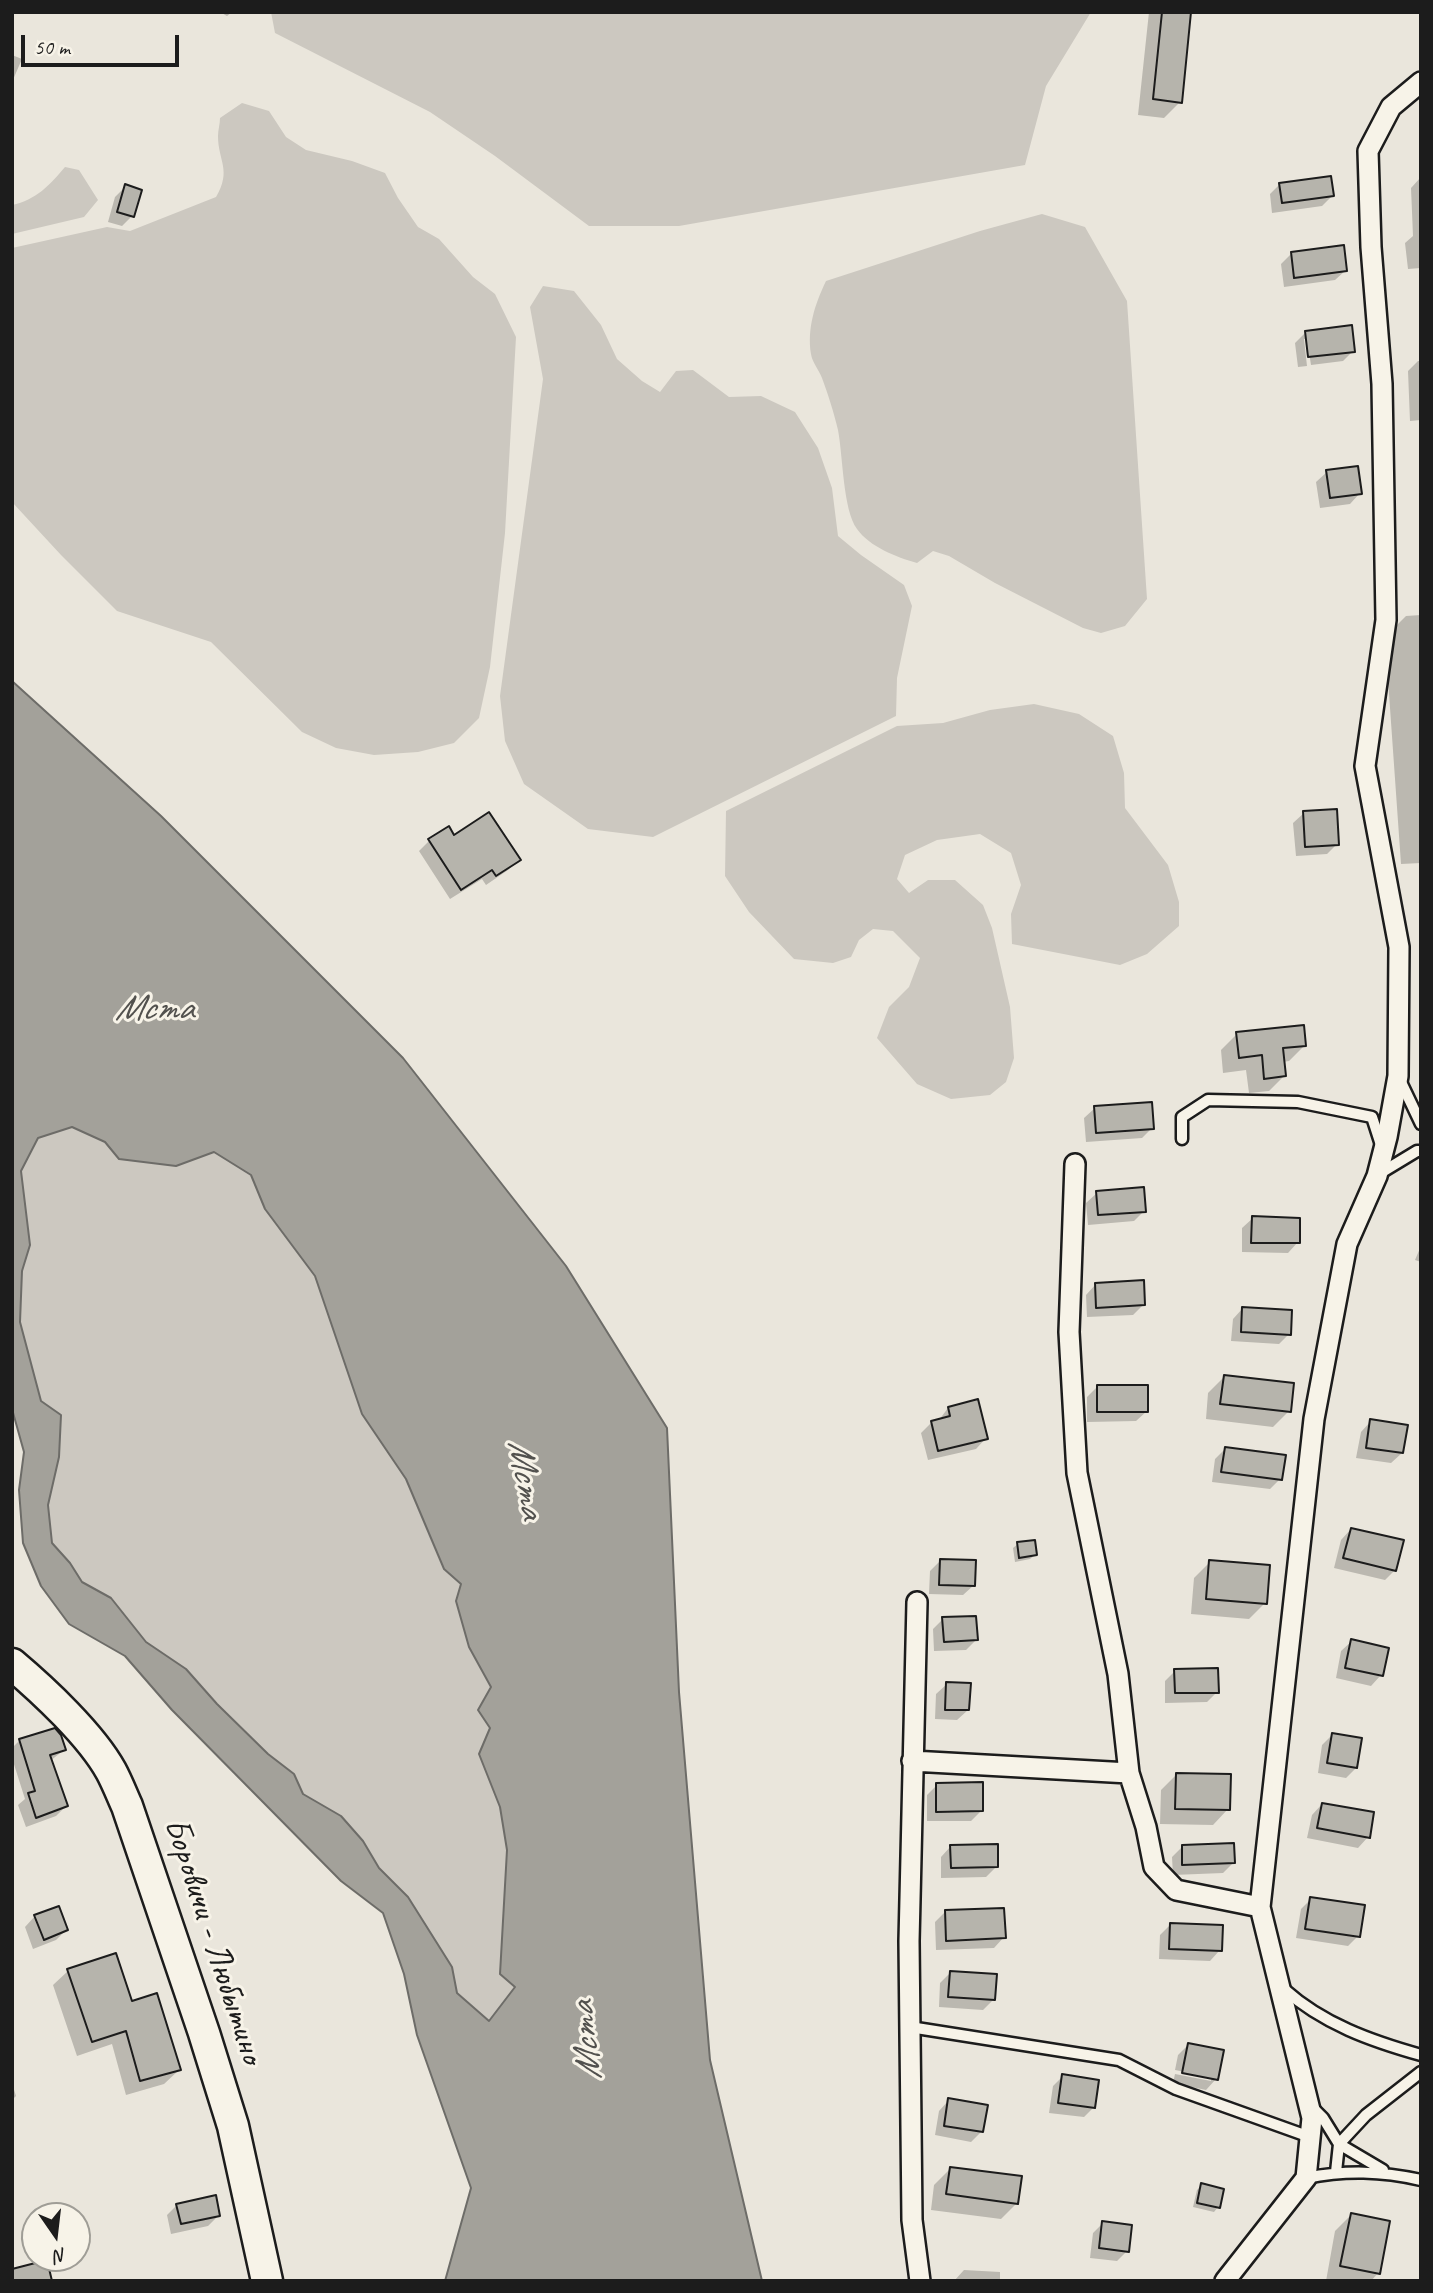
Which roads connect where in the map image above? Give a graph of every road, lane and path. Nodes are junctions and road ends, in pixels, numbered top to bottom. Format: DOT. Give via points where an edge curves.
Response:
graph roads {
  1 [pos="1421,82"];
  2 [pos="1398,1076"];
  3 [pos="1421,1124"];
  4 [pos="1182,1139"];
  5 [pos="1421,1151"];
  6 [pos="1383,1152"];
  7 [pos="1075,1164"];
  8 [pos="1377,1176"];
  9 [pos="916,1602"];
  10 [pos="12,1664"];
  11 [pos="912,1761"];
  12 [pos="1129,1773"];
  13 [pos="1260,1907"];
  14 [pos="1277,1983"];
  15 [pos="910,2027"];
  16 [pos="1421,2055"];
  17 [pos="1421,2072"];
  18 [pos="1309,2104"];
  19 [pos="1310,2137"];
  20 [pos="1339,2144"];
  21 [pos="1336,2172"];
  22 [pos="1390,2174"];
  23 [pos="1306,2178"];
  24 [pos="1421,2179"];
  25 [pos="267,2281"];
  26 [pos="920,2281"];
  27 [pos="1225,2281"];
  1 -- 2 [label="street" via="1391,107 1368,151 1382,384 1385,620 1365,766 1399,947"];
  2 -- 3 [label="lane"];
  2 -- 6 [label="street"];
  4 -- 6 [label="lane" via="1182,1117 1208,1100 1298,1102 1372,1117"];
  5 -- 8 [label="lane"];
  6 -- 8 [label="street"];
  7 -- 12 [label="street" via="1069,1332 1077,1473 1118,1674"];
  8 -- 13 [label="street" via="1347,1244 1314,1419"];
  9 -- 11 [label="street"];
  10 -- 25 [label="main road, Боровичи - Любытино" via="82,1732 110,1770 127,1806 233,2126"];
  11 -- 12 [label="street"];
  11 -- 15 [label="street"];
  12 -- 13 [label="street" via="1154,1867 1168,1882 1176,1890"];
  13 -- 14 [label="street"];
  14 -- 16 [label="lane" via="1342,2028"];
  14 -- 18 [label="street"];
  15 -- 19 [label="lane" via="1119,2060 1176,2089"];
  15 -- 26 [label="street" via="912,2220"];
  17 -- 20 [label="lane" via="1366,2115"];
  18 -- 19 [label="street"];
  18 -- 20 [label="lane"];
  19 -- 23 [label="street"];
  20 -- 21 [label="lane"];
  20 -- 22 [label="lane"];
  21 -- 22 [label="lane"];
  21 -- 23 [label="lane"];
  22 -- 24 [label="lane"];
  23 -- 27 [label="street"];
}
